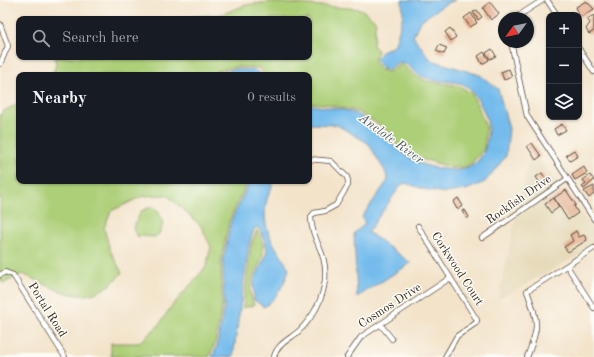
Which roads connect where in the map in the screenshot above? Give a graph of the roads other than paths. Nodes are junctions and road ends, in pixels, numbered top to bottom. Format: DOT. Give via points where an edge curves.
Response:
graph roads {
  1 [pos="543,0"];
  2 [pos="547,0"];
  3 [pos="524,12"];
  4 [pos="555,12"];
  5 [pos="0,24"];
  6 [pos="512,48"];
  7 [pos="582,54"];
  8 [pos="0,64"];
  9 [pos="594,72"];
  10 [pos="312,159"];
  11 [pos="567,179"];
  12 [pos="594,220"];
  13 [pos="418,226"];
  14 [pos="482,238"];
  15 [pos="594,248"];
  16 [pos="567,266"];
  17 [pos="0,276"];
  18 [pos="450,278"];
  19 [pos="594,308"];
  20 [pos="380,324"];
  21 [pos="392,339"];
  22 [pos="529,356"];
  23 [pos="65,357"];
  24 [pos="274,357"];
  25 [pos="347,357"];
  26 [pos="445,357"];
  1 -- 3 [label="street"];
  2 -- 4 [label="street"];
  5 -- 8 [label="street" via="8,46"];
  6 -- 11 [label="street" via="527,116"];
  7 -- 9 [label="street"];
  10 -- 24 [label="street" via="331,161 347,177 348,185 332,208 314,213 311,217 326,267 322,295 308,322 280,345"];
  11 -- 12 [label="street"];
  11 -- 14 [label="street, Rockfish Drive"];
  13 -- 18 [label="street, Corkwood Court"];
  15 -- 16 [label="street"];
  16 -- 19 [label="street"];
  16 -- 22 [label="street" via="526,291 538,328"];
  17 -- 23 [label="street, Portal Road" via="5,272 13,275"];
  18 -- 20 [label="street, Cosmos Drive"];
  18 -- 26 [label="street, Corkwood Court" via="476,318 476,323 457,336"];
  20 -- 21 [label="street"];
  20 -- 25 [label="street, Cosmos Drive" via="361,337"];
}
